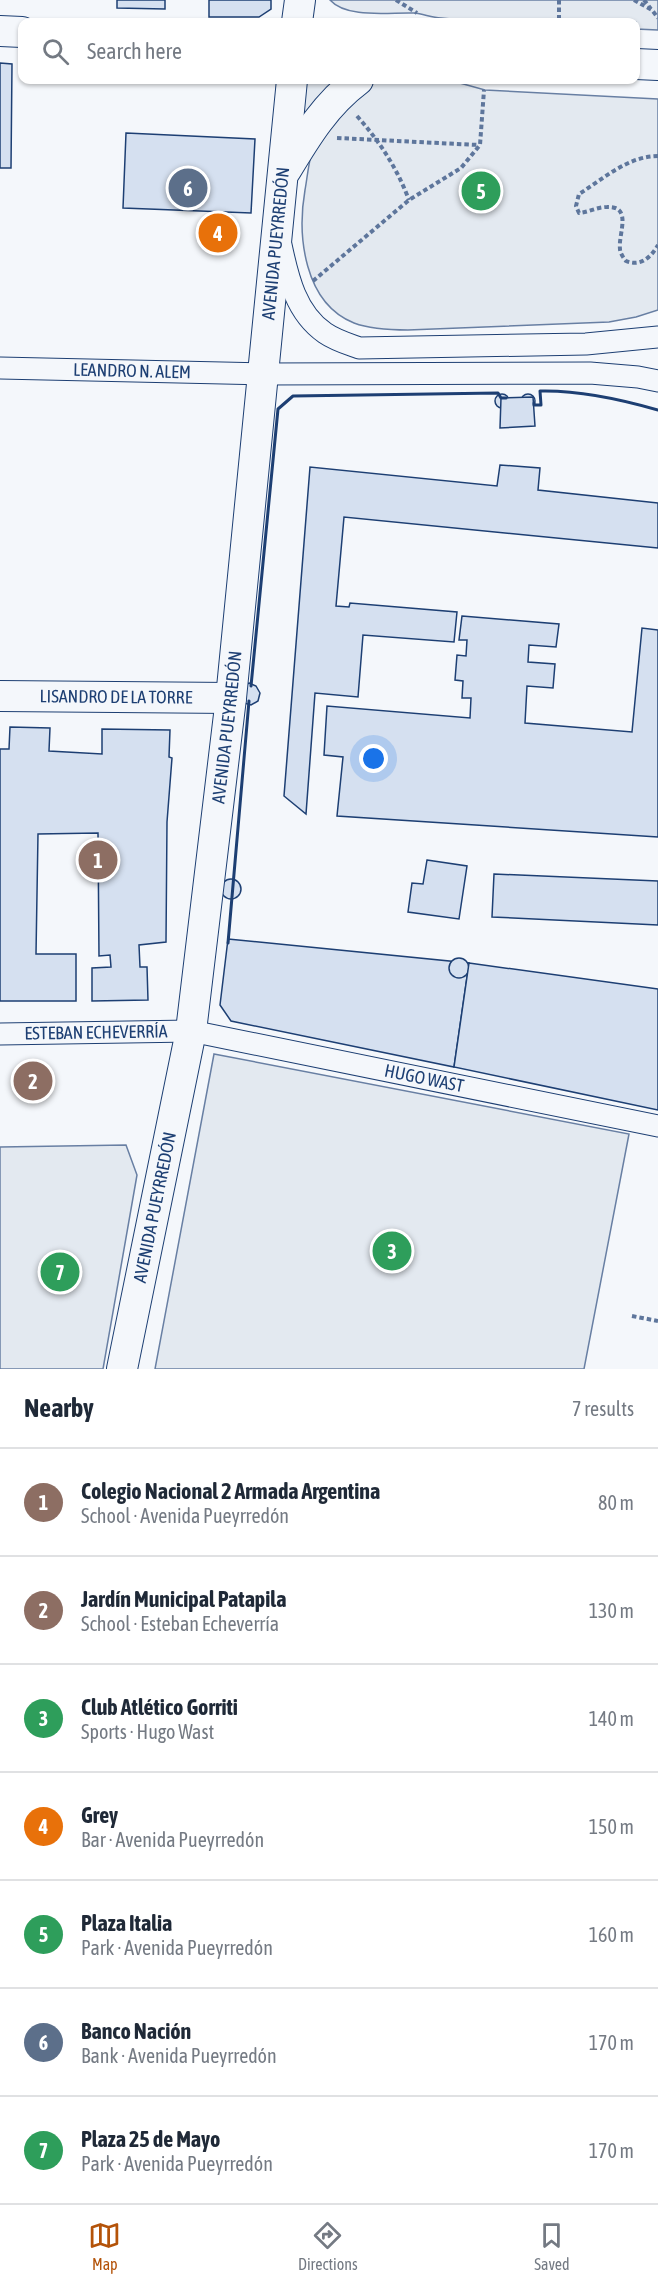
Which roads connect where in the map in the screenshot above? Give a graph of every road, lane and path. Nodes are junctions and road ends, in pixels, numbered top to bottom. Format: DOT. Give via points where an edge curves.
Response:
graph roads {
  1 [pos="300,0"];
  2 [pos="396,0"];
  3 [pos="559,0"];
  4 [pos="634,0"];
  5 [pos="644,0"];
  6 [pos="652,10"];
  7 [pos="417,13"];
  8 [pos="298,18"];
  9 [pos="559,18"];
  10 [pos="658,18"];
  11 [pos="0,31"];
  12 [pos="18,32"];
  13 [pos="640,64"];
  14 [pos="658,65"];
  15 [pos="292,84"];
  16 [pos="349,88"];
  17 [pos="484,90"];
  18 [pos="330,138"];
  19 [pos="378,140"];
  20 [pos="480,145"];
  21 [pos="658,156"];
  22 [pos="283,175"];
  23 [pos="409,200"];
  24 [pos="278,231"];
  25 [pos="658,245"];
  26 [pos="313,281"];
  27 [pos="658,337"];
  28 [pos="0,368"];
  29 [pos="263,374"];
  30 [pos="658,381"];
  31 [pos="0,696"];
  32 [pos="231,698"];
  33 [pos="191,1032"];
  34 [pos="0,1034"];
  35 [pos="658,1126"];
  36 [pos="632,1316"];
  37 [pos="658,1321"];
  38 [pos="122,1369"];
  1 -- 8 [label="main road"];
  2 -- 7 [label="path"];
  3 -- 9 [label="path"];
  4 -- 6 [label="path"];
  5 -- 6 [label="path"];
  6 -- 10 [label="path"];
  11 -- 12 [label="main road"];
  13 -- 14 [label="main road"];
  15 -- 22 [label="main road, AVENIDA PUEYRREDÓN"];
  16 -- 19 [label="path"];
  16 -- 22 [label="main road" via="314,124"];
  17 -- 20 [label="path"];
  18 -- 19 [label="path"];
  19 -- 20 [label="path"];
  19 -- 23 [label="path" via="399,173"];
  20 -- 23 [label="path" via="461,168"];
  21 -- 25 [label="path" via="622,166 579,194 576,206 579,213 609,207 621,213 624,219 620,249 632,264 647,259"];
  22 -- 24 [label="main road, AVENIDA PUEYRREDÓN"];
  23 -- 26 [label="path"];
  24 -- 27 [label="street" via="291,286 308,318 326,334 359,348 586,345"];
  24 -- 29 [label="main road, AVENIDA PUEYRREDÓN"];
  28 -- 29 [label="street, LEANDRO N. ALEM"];
  29 -- 30 [label="street, LEANDRO N. ALEM" via="590,373"];
  29 -- 32 [label="main road, AVENIDA PUEYRREDÓN"];
  31 -- 32 [label="main road, LISANDRO DE LA TORRE"];
  32 -- 33 [label="main road, AVENIDA PUEYRREDÓN"];
  33 -- 34 [label="street, ESTEBAN ECHEVERRÍA"];
  33 -- 35 [label="street, HUGO WAST"];
  33 -- 38 [label="main road, AVENIDA PUEYRREDÓN"];
  36 -- 37 [label="path"];
}
